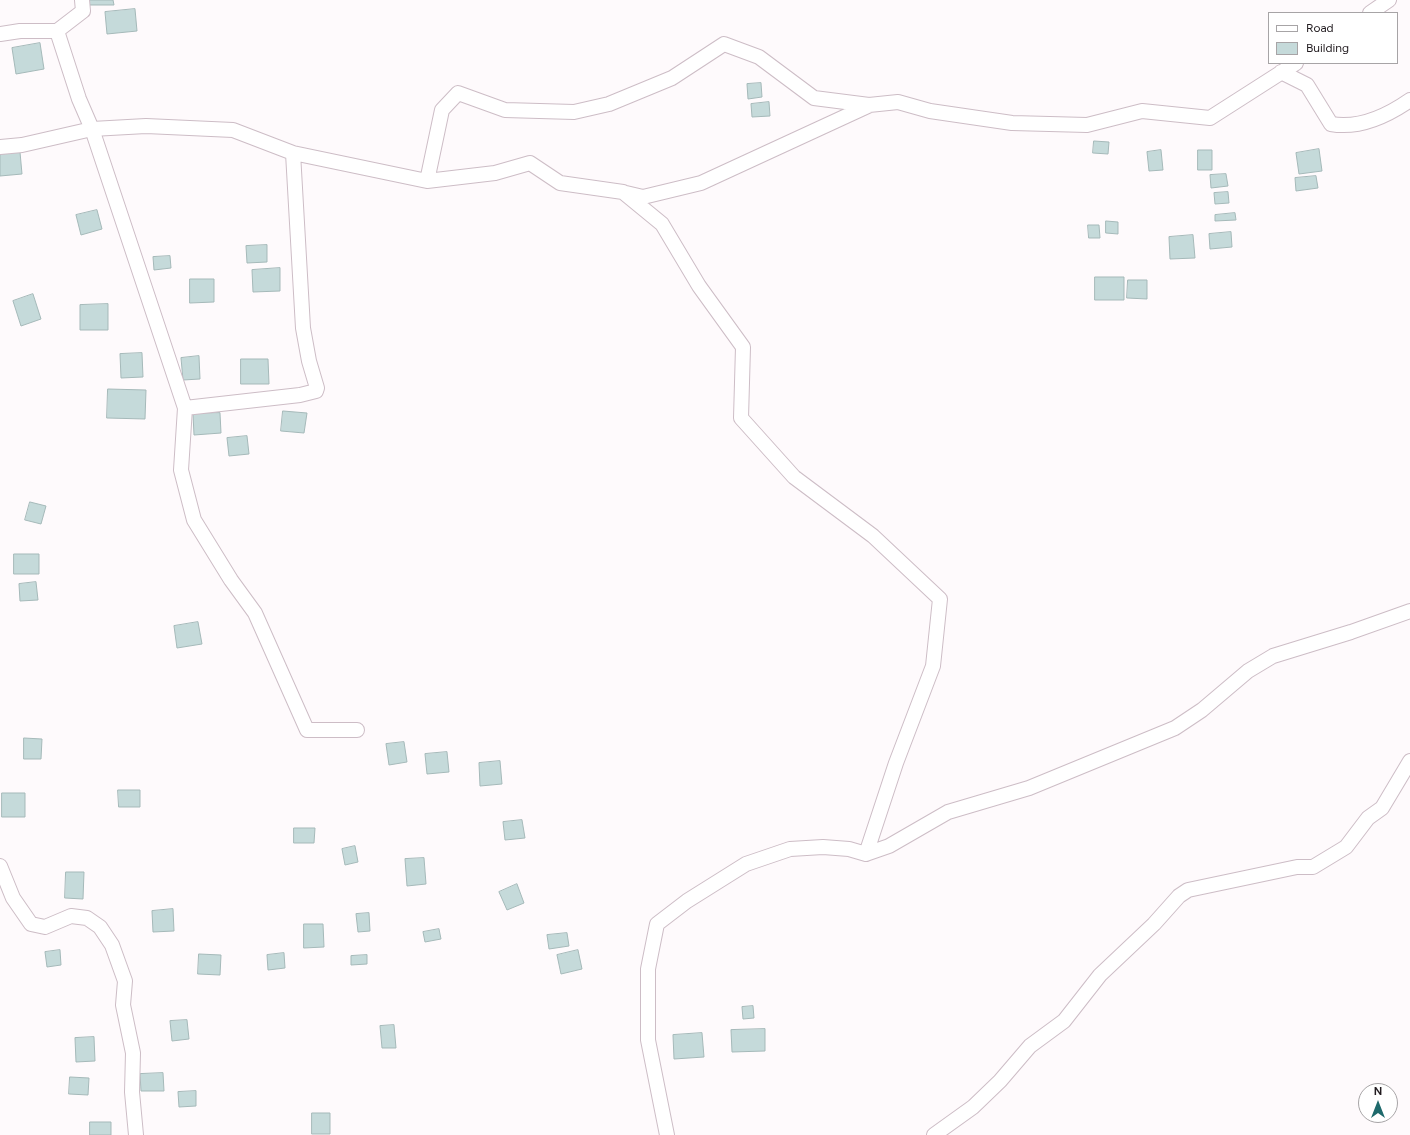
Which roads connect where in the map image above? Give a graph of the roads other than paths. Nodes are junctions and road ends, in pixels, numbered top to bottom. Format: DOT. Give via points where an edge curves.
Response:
graph roads {
  1 [pos="82,0"];
  2 [pos="1389,0"];
  3 [pos="1371,12"];
  4 [pos="57,31"];
  5 [pos="0,34"];
  6 [pos="1294,64"];
  7 [pos="1282,72"];
  8 [pos="1410,100"];
  9 [pos="869,105"];
  10 [pos="92,129"];
  11 [pos="0,146"];
  12 [pos="293,153"];
  13 [pos="427,182"];
  14 [pos="623,192"];
  15 [pos="186,408"];
  16 [pos="1410,610"];
  17 [pos="357,730"];
  18 [pos="1410,761"];
  19 [pos="866,854"];
  20 [pos="0,866"];
  21 [pos="136,1135"];
  22 [pos="667,1135"];
  23 [pos="934,1135"];
  1 -- 4 [label="street" via="83,11"];
  2 -- 3 [label="street"];
  4 -- 5 [label="street"];
  4 -- 10 [label="street" via="79,99"];
  6 -- 7 [label="street"];
  7 -- 8 [label="street" via="1307,86 1331,124 1344,126 1372,120 1395,111"];
  7 -- 9 [label="street" via="1210,118 1142,111 1087,125 1012,123 930,111 898,102"];
  9 -- 13 [label="street" via="814,98 759,57 724,44 672,78 609,104 574,112 505,110 458,93 442,110"];
  9 -- 14 [label="street" via="701,183 643,197"];
  10 -- 11 [label="street" via="22,145"];
  10 -- 12 [label="street" via="146,126 233,130"];
  10 -- 15 [label="street"];
  12 -- 13 [label="street"];
  12 -- 15 [label="street" via="303,328 316,391"];
  13 -- 14 [label="street" via="495,173 530,163 560,183"];
  14 -- 19 [label="street" via="662,224 699,286 743,347 741,418 794,477 873,536 940,599 933,666 896,763"];
  15 -- 17 [label="street" via="181,470 194,520 231,580 256,613 307,730"];
  16 -- 19 [label="street" via="1351,632 1273,656 1248,671 1202,710 1175,728 1029,788 948,812 889,846"];
  18 -- 23 [label="street" via="1382,808 1368,818 1346,847 1325,861 1313,867 1297,867 1188,890 1179,896 1154,924 1100,975 1064,1021 1030,1046 973,1107"];
  19 -- 22 [label="street" via="823,846 790,849 746,864 687,901 657,924 648,969 648,1040"];
  20 -- 21 [label="street" via="13,898 31,924 45,927 71,916 87,918 100,928 112,945 125,981 123,1005 133,1053 132,1092"];
}
